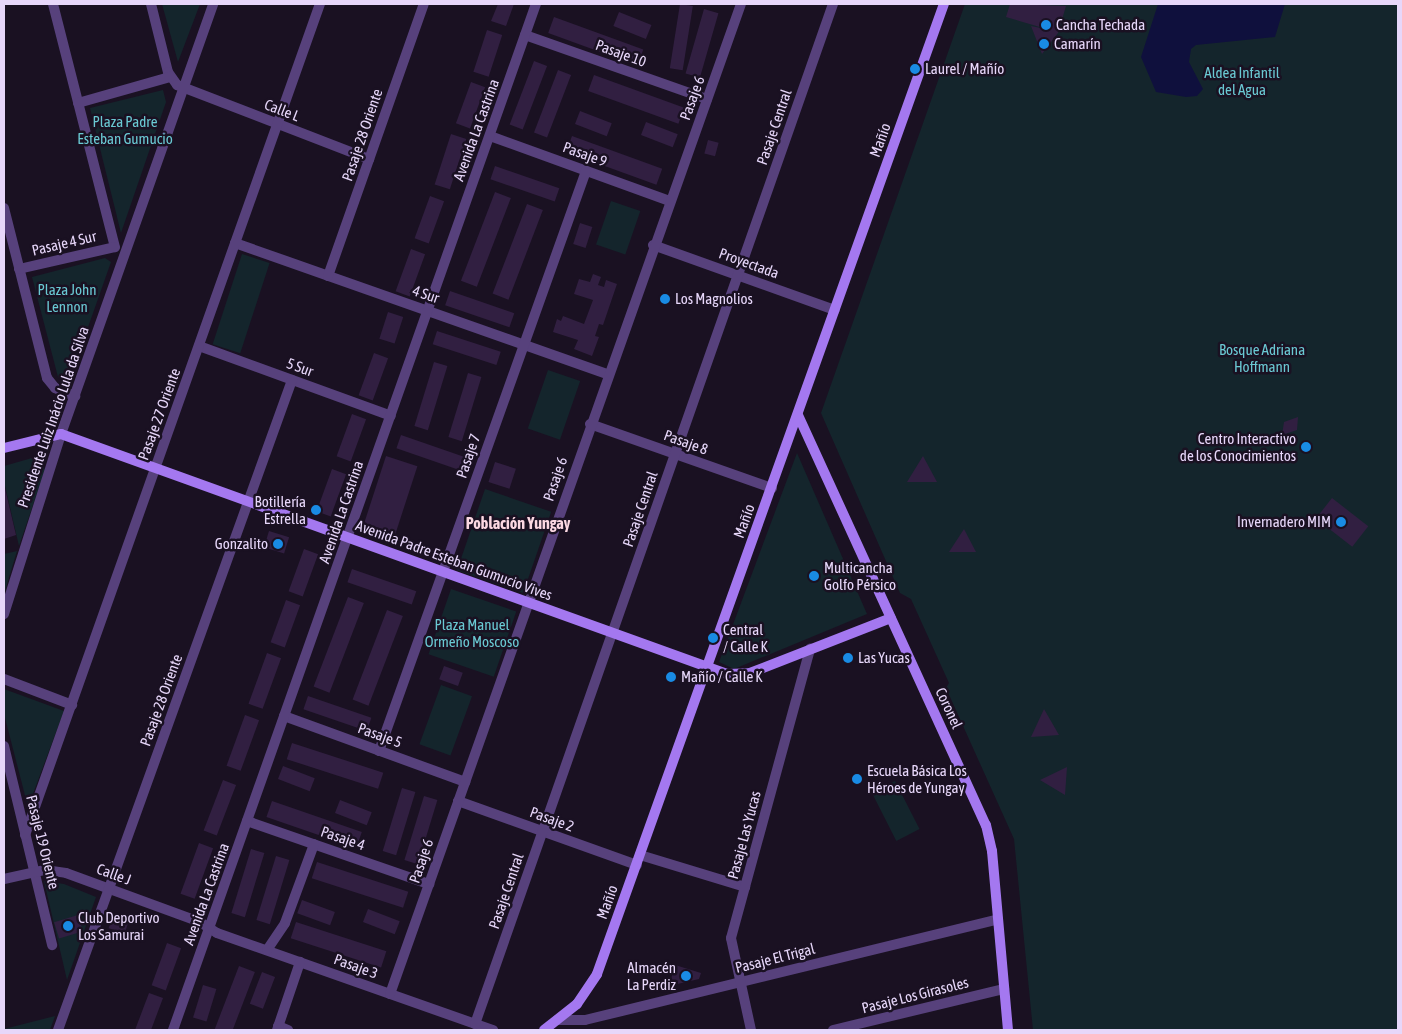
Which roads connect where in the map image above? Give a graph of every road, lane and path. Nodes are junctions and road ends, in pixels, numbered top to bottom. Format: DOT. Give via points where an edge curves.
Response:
graph roads {
  1 [pos="53,4"];
  2 [pos="151,4"];
  3 [pos="213,4"];
  4 [pos="320,4"];
  5 [pos="424,4"];
  6 [pos="536,4"];
  7 [pos="741,4"];
  8 [pos="832,4"];
  9 [pos="944,4"];
  10 [pos="526,35"];
  11 [pos="170,77"];
  12 [pos="183,88"];
  13 [pos="707,99"];
  14 [pos="78,103"];
  15 [pos="277,124"];
  16 [pos="490,136"];
  17 [pos="369,160"];
  18 [pos="586,171"];
  19 [pos="670,201"];
  20 [pos="4,208"];
  21 [pos="235,243"];
  22 [pos="653,245"];
  23 [pos="115,247"];
  24 [pos="126,251"];
  25 [pos="20,269"];
  26 [pos="737,275"];
  27 [pos="328,276"];
  28 [pos="835,310"];
  29 [pos="428,311"];
  30 [pos="523,344"];
  31 [pos="199,346"];
  32 [pos="608,374"];
  33 [pos="292,380"];
  34 [pos="75,396"];
  35 [pos="391,416"];
  36 [pos="798,416"];
  37 [pos="590,424"];
  38 [pos="61,434"];
  39 [pos="4,448"];
  40 [pos="675,454"];
  41 [pos="155,468"];
  42 [pos="772,488"];
  43 [pos="248,502"];
  44 [pos="348,537"];
  45 [pos="443,572"];
  46 [pos="528,602"];
  47 [pos="4,614"];
  48 [pos="891,618"];
  49 [pos="612,633"];
  50 [pos="810,649"];
  51 [pos="708,667"];
  52 [pos="4,679"];
  53 [pos="72,705"];
  54 [pos="284,716"];
  55 [pos="4,746"];
  56 [pos="379,751"];
  57 [pos="465,782"];
  58 [pos="458,801"];
  59 [pos="247,821"];
  60 [pos="542,832"];
  61 [pos="25,835"];
  62 [pos="314,844"];
  63 [pos="640,855"];
  64 [pos="636,866"];
  65 [pos="35,872"];
  66 [pos="4,879"];
  67 [pos="429,884"];
  68 [pos="745,887"];
  69 [pos="110,888"];
  70 [pos="998,919"];
  71 [pos="210,928"];
  72 [pos="52,945"];
  73 [pos="267,950"];
  74 [pos="300,962"];
  75 [pos="740,982"];
  76 [pos="1004,989"];
  77 [pos="390,994"];
  78 [pos="557,1020"];
  79 [pos="475,1024"];
  80 [pos="277,1028"];
  81 [pos="58,1030"];
  82 [pos="173,1030"];
  83 [pos="288,1030"];
  84 [pos="494,1030"];
  85 [pos="544,1030"];
  86 [pos="751,1030"];
  87 [pos="833,1030"];
  88 [pos="1008,1030"];
  1 -- 14 [label="street"];
  2 -- 11 [label="street"];
  3 -- 12 [label="street, Presidente Luiz Inácio Lula da Silva"];
  4 -- 15 [label="street, Pasaje 27 Oriente"];
  5 -- 17 [label="street, Pasaje 28 Oriente"];
  6 -- 10 [label="street, Avenida La Castrina"];
  7 -- 13 [label="street, Pasaje 6"];
  8 -- 26 [label="street, Pasaje Central"];
  9 -- 28 [label="street, Mañío"];
  10 -- 13 [label="street, Pasaje 10"];
  10 -- 16 [label="street, Avenida La Castrina"];
  11 -- 12 [label="street, Calle L"];
  11 -- 14 [label="street"];
  12 -- 15 [label="street, Calle L"];
  12 -- 24 [label="street, Presidente Luiz Inácio Lula da Silva"];
  13 -- 19 [label="street, Pasaje 6"];
  14 -- 23 [label="street"];
  15 -- 17 [label="street, Calle L"];
  15 -- 21 [label="street, Pasaje 27 Oriente"];
  16 -- 18 [label="street, Pasaje 9"];
  16 -- 29 [label="street, Avenida La Castrina"];
  17 -- 27 [label="street, Pasaje 28 Oriente"];
  18 -- 19 [label="street, Pasaje 9"];
  18 -- 30 [label="street, Pasaje 7"];
  19 -- 22 [label="street, Pasaje 6"];
  20 -- 25 [label="street"];
  21 -- 27 [label="street, 4 Sur"];
  21 -- 31 [label="street, Pasaje 27 Oriente"];
  22 -- 26 [label="street, Proyectada"];
  22 -- 32 [label="street, Pasaje 6"];
  23 -- 24 [label="street"];
  23 -- 25 [label="street, Pasaje 4 Sur"];
  24 -- 34 [label="street, Presidente Luiz Inácio Lula da Silva"];
  25 -- 34 [label="street" via="48,378 55,388"];
  26 -- 28 [label="street, Proyectada"];
  26 -- 40 [label="street, Pasaje Central"];
  27 -- 29 [label="street, 4 Sur"];
  28 -- 36 [label="street, Mañío"];
  29 -- 30 [label="street, 4 Sur"];
  29 -- 35 [label="street, Avenida La Castrina"];
  30 -- 32 [label="street, 4 Sur"];
  30 -- 45 [label="street, Pasaje 7"];
  31 -- 33 [label="street, 5 Sur"];
  31 -- 41 [label="street, Pasaje 27 Oriente"];
  32 -- 37 [label="street, Pasaje 6"];
  33 -- 35 [label="street, 5 Sur"];
  33 -- 43 [label="street, Pasaje 28 Oriente"];
  34 -- 38 [label="street, Presidente Luiz Inácio Lula da Silva"];
  35 -- 44 [label="street, Avenida La Castrina"];
  36 -- 42 [label="street, Mañío"];
  36 -- 48 [label="street, Coronel"];
  37 -- 40 [label="street, Pasaje 8"];
  37 -- 46 [label="street, Pasaje 6"];
  38 -- 39 [label="street"];
  38 -- 41 [label="street, Avenida Padre Esteban Gumucio Vives"];
  38 -- 47 [label="street, Presidente Luiz Inácio Lula da Silva"];
  40 -- 42 [label="street, Pasaje 8"];
  40 -- 49 [label="street, Pasaje Central"];
  41 -- 43 [label="street, Avenida Padre Esteban Gumucio Vives"];
  41 -- 53 [label="street, Pasaje 27 Oriente"];
  42 -- 51 [label="street, Mañío"];
  43 -- 44 [label="street, Avenida Padre Esteban Gumucio Vives"];
  43 -- 69 [label="street, Pasaje 28 Oriente"];
  44 -- 45 [label="street, Avenida Padre Esteban Gumucio Vives"];
  44 -- 54 [label="street, Avenida La Castrina"];
  45 -- 46 [label="street, Avenida Padre Esteban Gumucio Vives"];
  45 -- 56 [label="street, Pasaje 7"];
  46 -- 49 [label="street, Avenida Padre Esteban Gumucio Vives"];
  46 -- 57 [label="street, Pasaje 6"];
  48 -- 50 [label="street, Avenida Padre Esteban Gumucio Vives"];
  48 -- 70 [label="street, Coronel" via="986,825 992,851"];
  49 -- 51 [label="street, Avenida Padre Esteban Gumucio Vives"];
  49 -- 60 [label="street, Pasaje Central"];
  50 -- 51 [label="street, Avenida Padre Esteban Gumucio Vives" via="742,675"];
  50 -- 68 [label="street, Pasaje Las Yucas"];
  51 -- 63 [label="street, Mañío"];
  52 -- 53 [label="street"];
  53 -- 61 [label="street, Pasaje 27 Oriente"];
  54 -- 56 [label="street, Pasaje 5"];
  54 -- 59 [label="street, Avenida La Castrina"];
  55 -- 61 [label="street, Pasaje 19 Oriente"];
  56 -- 57 [label="street, Pasaje 5"];
  57 -- 58 [label="street, Pasaje 6"];
  58 -- 60 [label="street, Pasaje 2"];
  58 -- 67 [label="street, Pasaje 6"];
  59 -- 62 [label="street, Pasaje 4"];
  59 -- 71 [label="street, Avenida La Castrina"];
  60 -- 64 [label="street, Pasaje 2"];
  60 -- 79 [label="street, Pasaje Central"];
  61 -- 65 [label="street, Pasaje 19 Oriente"];
  62 -- 67 [label="street, Pasaje 4"];
  62 -- 73 [label="street" via="285,924"];
  63 -- 64 [label="street, Mañío"];
  63 -- 68 [label="street"];
  64 -- 78 [label="street, Mañío" via="598,974 577,1004"];
  65 -- 66 [label="street, Calle J"];
  65 -- 69 [label="street, Calle J" via="66,872"];
  65 -- 72 [label="street, Pasaje 19 Oriente"];
  67 -- 77 [label="street, Pasaje 6"];
  68 -- 75 [label="street, Pasaje Las Yucas" via="731,938"];
  69 -- 71 [label="street, Calle J"];
  69 -- 81 [label="street, Pasaje 28 Oriente"];
  70 -- 75 [label="street, Pasaje El Trigal"];
  70 -- 76 [label="street, Coronel"];
  71 -- 73 [label="street, Pasaje 3"];
  71 -- 82 [label="street, Avenida La Castrina"];
  73 -- 74 [label="street, Pasaje 3"];
  74 -- 77 [label="street, Pasaje 3"];
  74 -- 80 [label="street"];
  75 -- 78 [label="street, Pasaje El Trigal" via="585,1020"];
  75 -- 86 [label="street, Pasaje Las Yucas"];
  76 -- 87 [label="street, Pasaje Los Girasoles"];
  76 -- 88 [label="street, Coronel"];
  77 -- 79 [label="street, Pasaje 3"];
  78 -- 85 [label="street, Mañío"];
  79 -- 84 [label="street, Pasaje 3"];
  80 -- 83 [label="street"];
}
